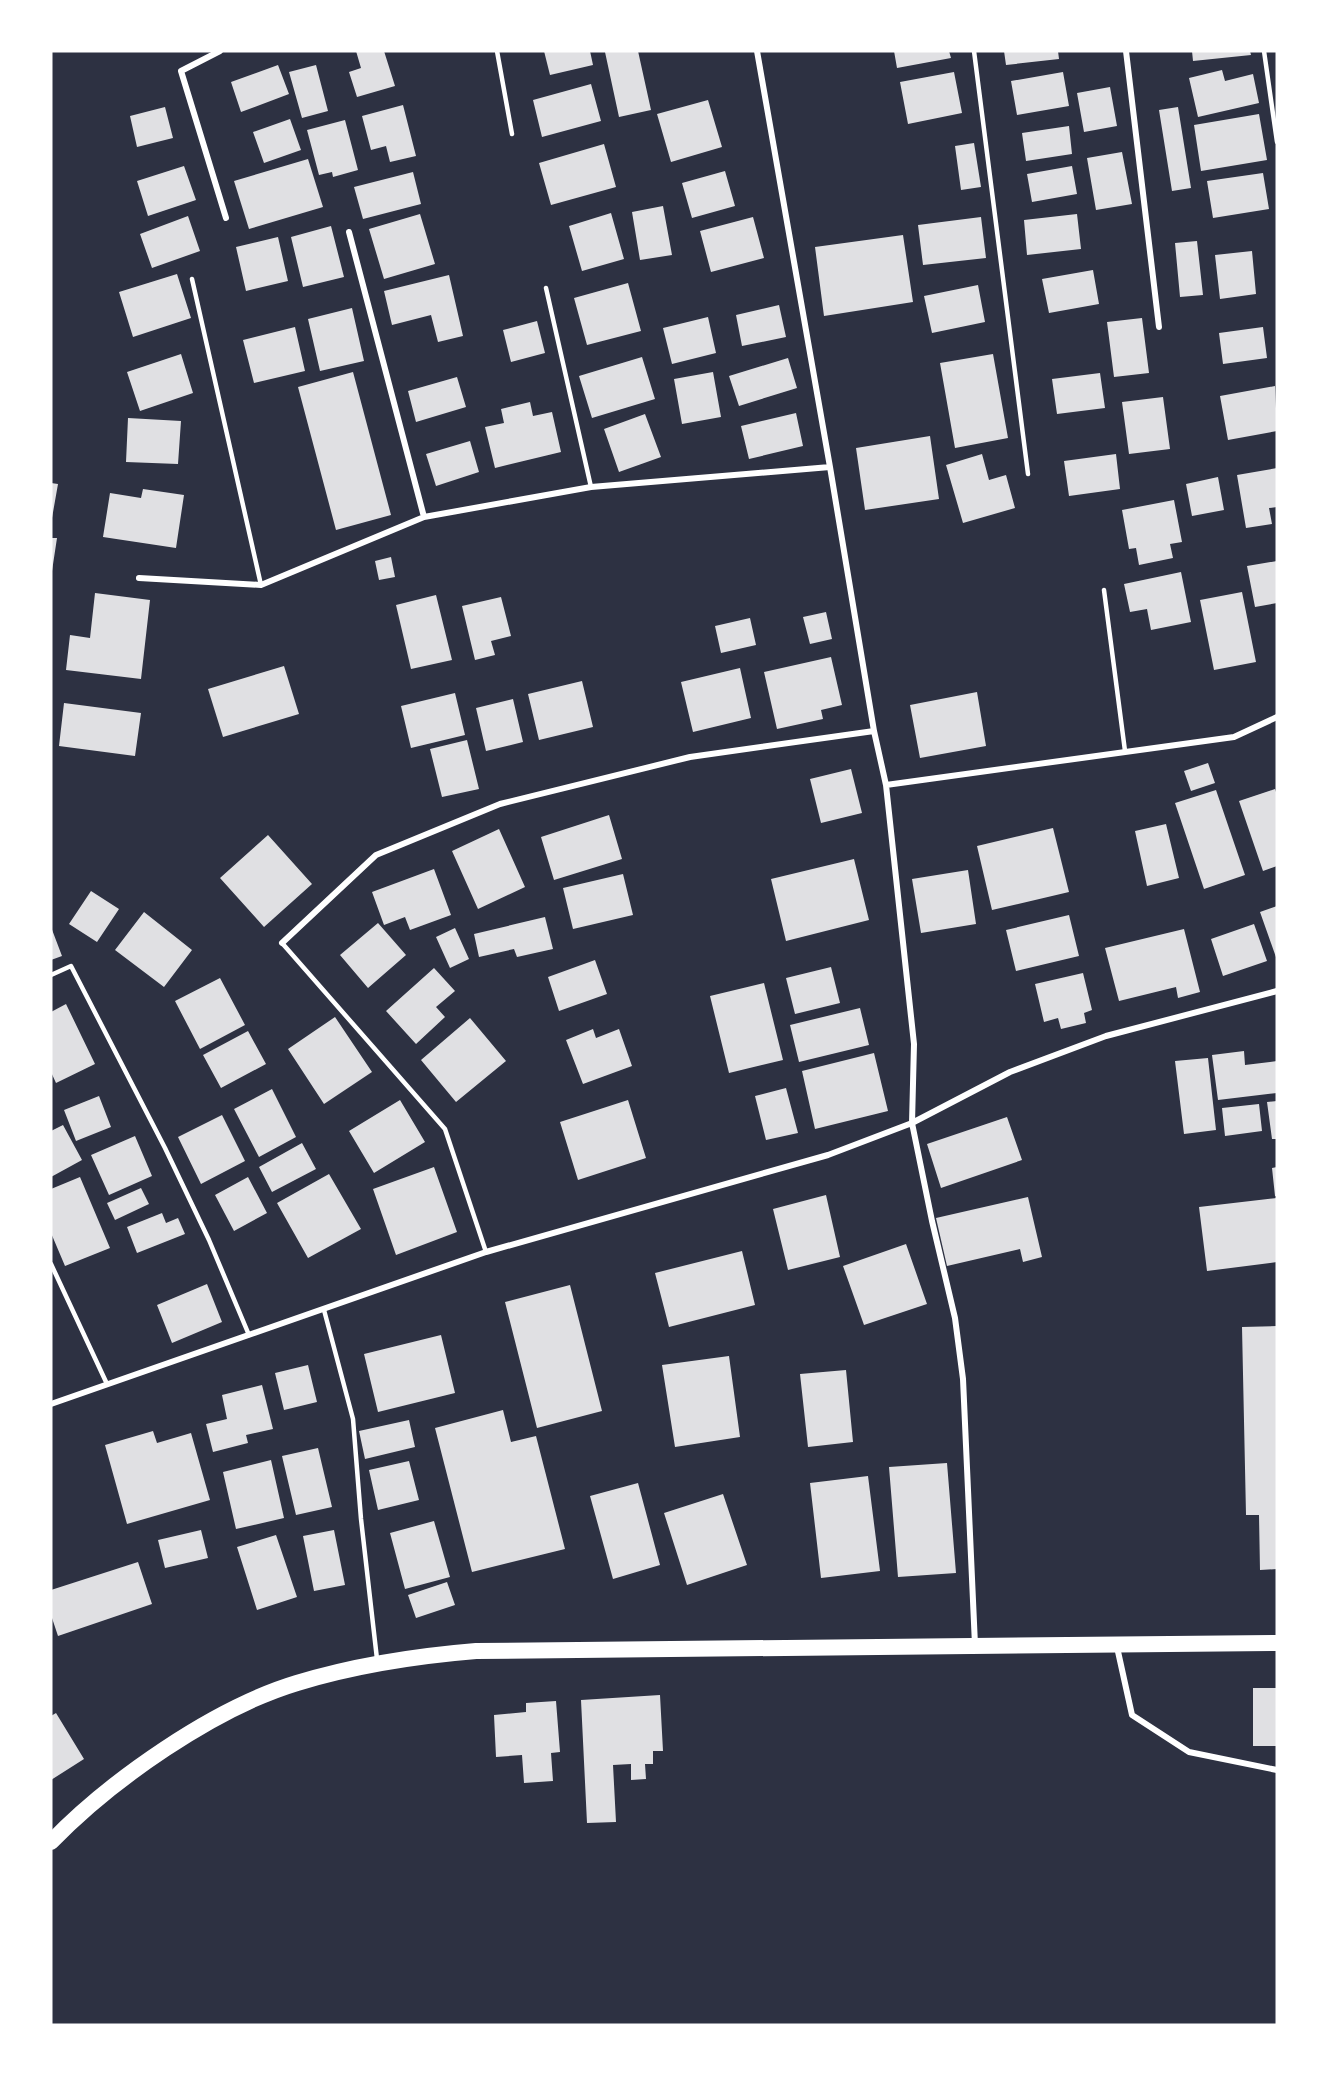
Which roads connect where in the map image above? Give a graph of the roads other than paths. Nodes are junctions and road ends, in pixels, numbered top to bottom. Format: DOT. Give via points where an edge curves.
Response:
graph roads {
  1 [pos="220,51"];
  2 [pos="497,51"];
  3 [pos="757,51"];
  4 [pos="974,51"];
  5 [pos="1126,51"];
  6 [pos="1264,51"];
  7 [pos="512,134"];
  8 [pos="1277,142"];
  9 [pos="226,218"];
  10 [pos="349,232"];
  11 [pos="192,279"];
  12 [pos="546,288"];
  13 [pos="1159,327"];
  14 [pos="830,467"];
  15 [pos="1028,474"];
  16 [pos="591,487"];
  17 [pos="424,517"];
  18 [pos="139,578"];
  19 [pos="261,585"];
  20 [pos="1104,590"];
  21 [pos="1277,717"];
  22 [pos="874,730"];
  23 [pos="1125,751"];
  24 [pos="886,785"];
  25 [pos="282,943"];
  26 [pos="51,975"];
  27 [pos="1277,991"];
  28 [pos="912,1123"];
  29 [pos="486,1252"];
  30 [pos="51,1264"];
  31 [pos="324,1310"];
  32 [pos="249,1335"];
  33 [pos="107,1384"];
  34 [pos="51,1404"];
  35 [pos="1277,1642"];
  36 [pos="1116,1644"];
  37 [pos="975,1646"];
  38 [pos="378,1662"];
  39 [pos="1277,1770"];
  40 [pos="51,1842"];
  1 -- 9 [label="street" via="181,71"];
  2 -- 7 [label="lane"];
  3 -- 14 [label="street"];
  4 -- 15 [label="lane"];
  5 -- 13 [label="street"];
  6 -- 8 [label="lane"];
  10 -- 17 [label="street"];
  11 -- 19 [label="lane"];
  12 -- 16 [label="lane"];
  14 -- 16 [label="street"];
  14 -- 22 [label="street"];
  16 -- 17 [label="street"];
  17 -- 19 [label="street"];
  18 -- 19 [label="street"];
  20 -- 23 [label="lane"];
  21 -- 23 [label="street" via="1234,737"];
  22 -- 24 [label="street"];
  22 -- 25 [label="street" via="690,757 500,804 376,855"];
  23 -- 24 [label="street"];
  24 -- 28 [label="street" via="914,1044"];
  25 -- 29 [label="lane" via="445,1129"];
  26 -- 32 [label="lane" via="71,966 170,1159"];
  27 -- 28 [label="street" via="1106,1036 1010,1072"];
  28 -- 29 [label="street" via="772,1172"];
  28 -- 37 [label="street" via="955,1318 963,1379"];
  29 -- 31 [label="street"];
  30 -- 33 [label="lane"];
  31 -- 32 [label="street"];
  31 -- 38 [label="lane" via="353,1419"];
  32 -- 33 [label="street"];
  33 -- 34 [label="street"];
  35 -- 36 [label="highway"];
  36 -- 37 [label="highway"];
  36 -- 39 [label="street" via="1132,1715 1189,1752"];
  37 -- 38 [label="highway" via="476,1651"];
  38 -- 40 [label="highway" via="295,1683 203,1726 133,1772"];
}
